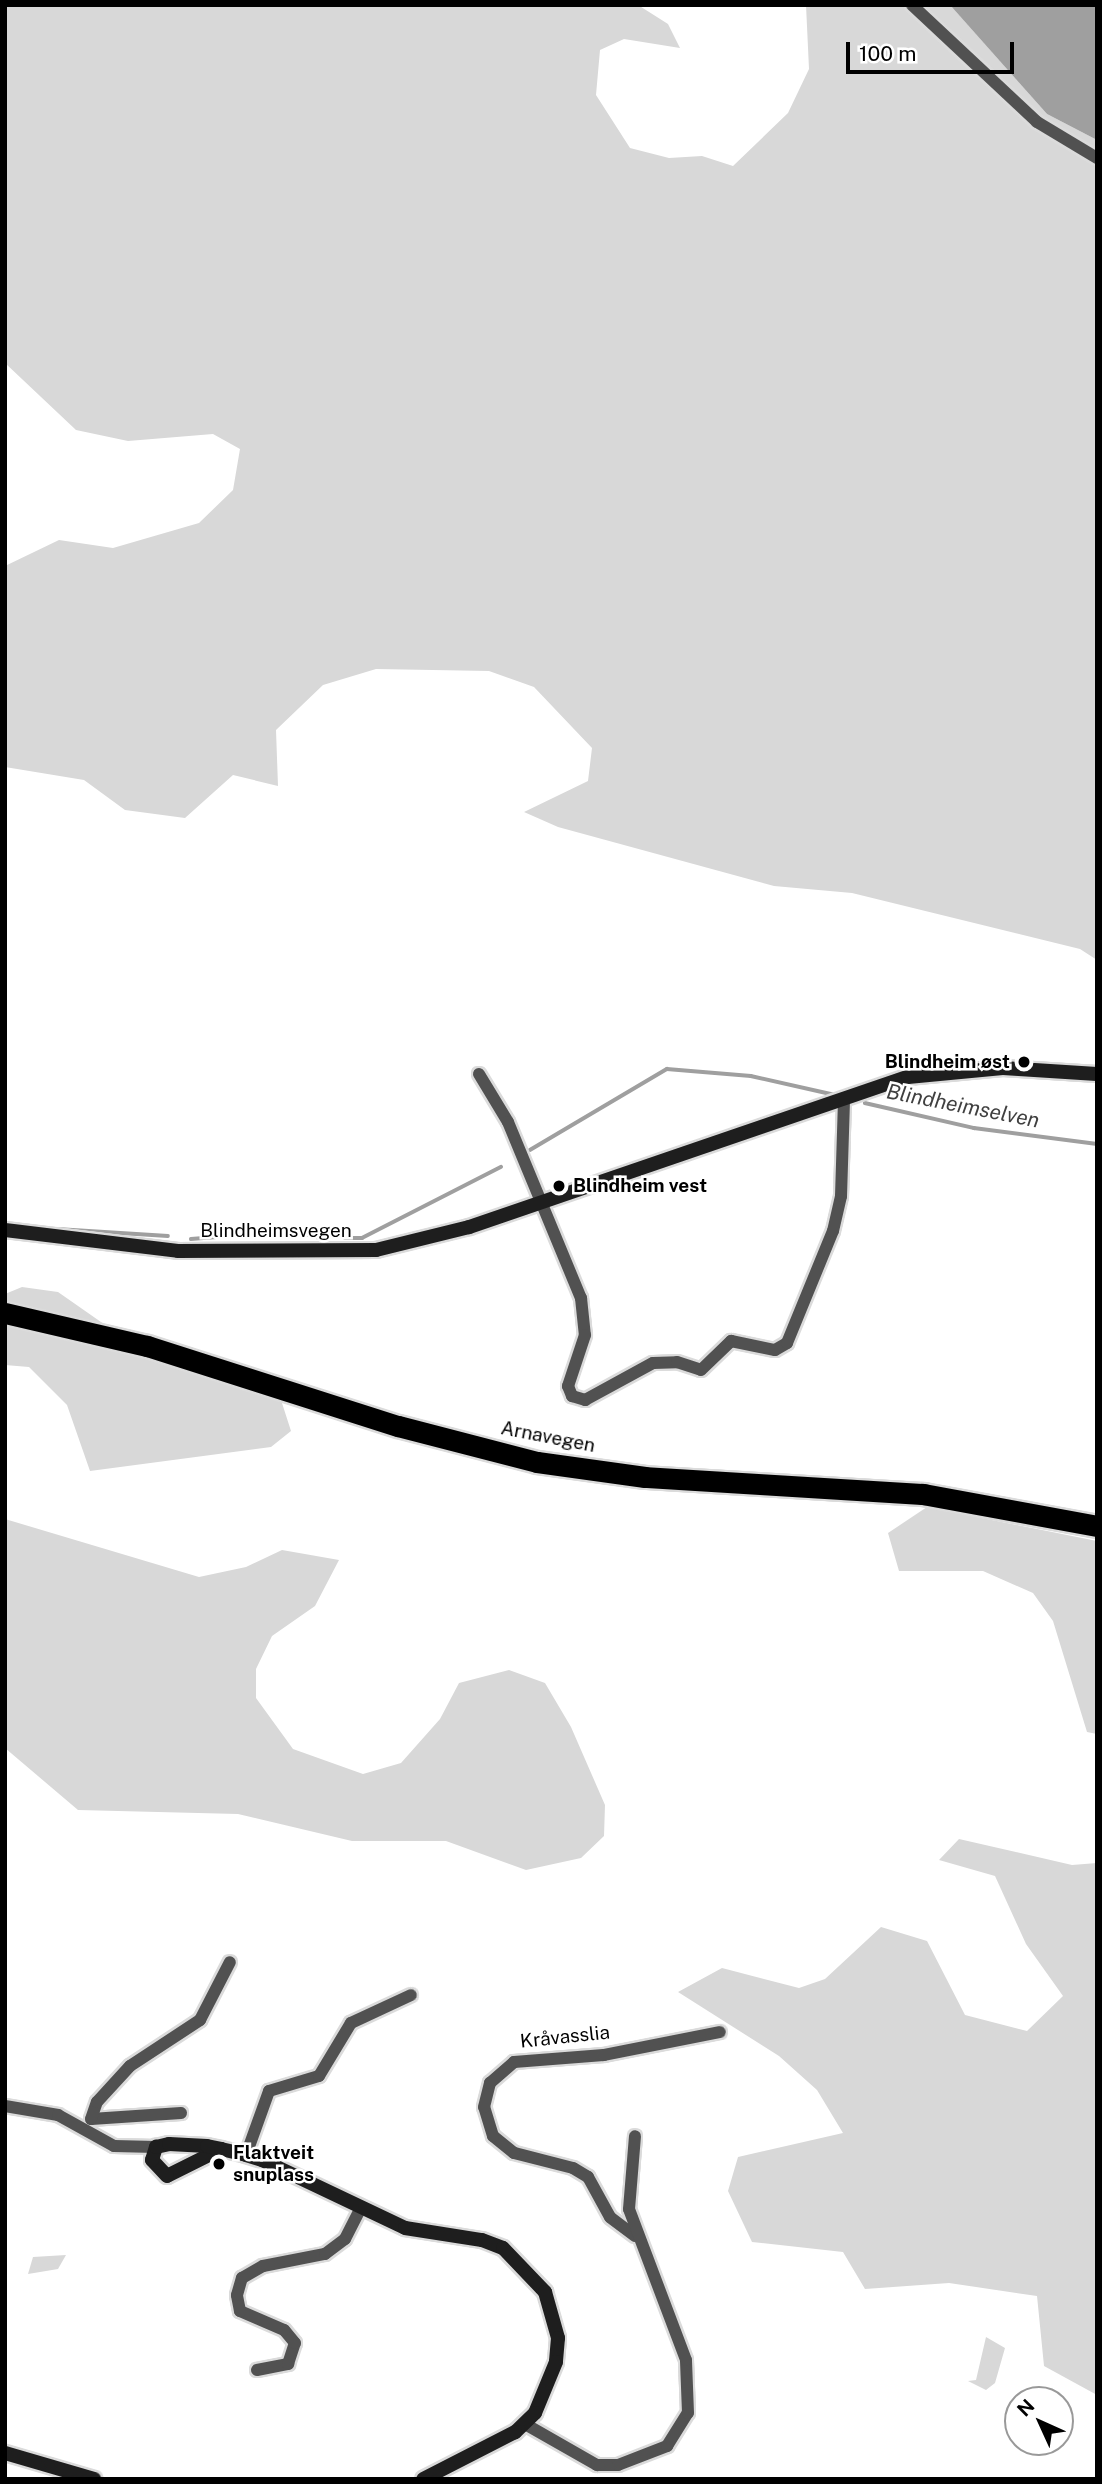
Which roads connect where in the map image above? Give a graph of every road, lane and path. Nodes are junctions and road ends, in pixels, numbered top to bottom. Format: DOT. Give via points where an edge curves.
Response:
graph roads {
  1 [pos="912,5"];
  2 [pos="1097,158"];
  3 [pos="480,1074"];
  4 [pos="1097,1074"];
  5 [pos="844,1099"];
  6 [pos="542,1203"];
  7 [pos="5,1230"];
  8 [pos="5,1313"];
  9 [pos="1097,1526"];
  10 [pos="230,1962"];
  11 [pos="411,1995"];
  12 [pos="720,2032"];
  13 [pos="5,2106"];
  14 [pos="181,2113"];
  15 [pos="89,2124"];
  16 [pos="635,2136"];
  17 [pos="156,2147"];
  18 [pos="221,2149"];
  19 [pos="246,2155"];
  20 [pos="361,2208"];
  21 [pos="635,2236"];
  22 [pos="257,2370"];
  23 [pos="525,2424"];
  24 [pos="5,2453"];
  25 [pos="597,2472"];
  26 [pos="94,2479"];
  27 [pos="423,2479"];
  1 -- 2 [label="street" via="1037,122"];
  3 -- 6 [label="street"];
  4 -- 5 [label="street, Blindheimsvegen" via="963,1070 908,1077"];
  5 -- 6 [label="street, Blindheimsvegen"];
  5 -- 6 [label="street" via="842,1183 834,1231 793,1334 782,1348 731,1341 701,1370 677,1362 653,1363 596,1398 572,1396 568,1380 585,1335 585,1310"];
  6 -- 7 [label="street, Blindheimsvegen" via="376,1250 178,1251"];
  8 -- 9 [label="highway, Arnavegen" via="147,1346 398,1426 537,1462 645,1477 923,1494"];
  10 -- 15 [label="street" via="200,2020 130,2066 97,2102"];
  11 -- 19 [label="street" via="351,2023 319,2076 269,2091"];
  12 -- 21 [label="street, Kråvasslia" via="604,2054 514,2062 490,2083 484,2107 493,2136 514,2153 573,2168 588,2178 610,2217"];
  13 -- 15 [label="street"];
  14 -- 15 [label="street"];
  15 -- 17 [label="street" via="114,2146"];
  16 -- 21 [label="street, Kråvasslia" via="628,2186"];
  17 -- 18 [label="street"];
  17 -- 18 [label="street" via="154,2167 167,2176"];
  18 -- 19 [label="street"];
  19 -- 20 [label="street" via="303,2176"];
  20 -- 22 [label="street" via="345,2239 325,2254 263,2266 242,2278 237,2295 240,2311 284,2330 295,2343 288,2364"];
  20 -- 23 [label="street" via="405,2228 482,2240 503,2248 536,2279 552,2307 557,2350 552,2382"];
  21 -- 25 [label="street, Kråvasslia" via="686,2360 691,2398 688,2413 667,2446 638,2461"];
  23 -- 25 [label="street, Kråvasslia"];
  23 -- 27 [label="street"];
  24 -- 26 [label="street"];
}
